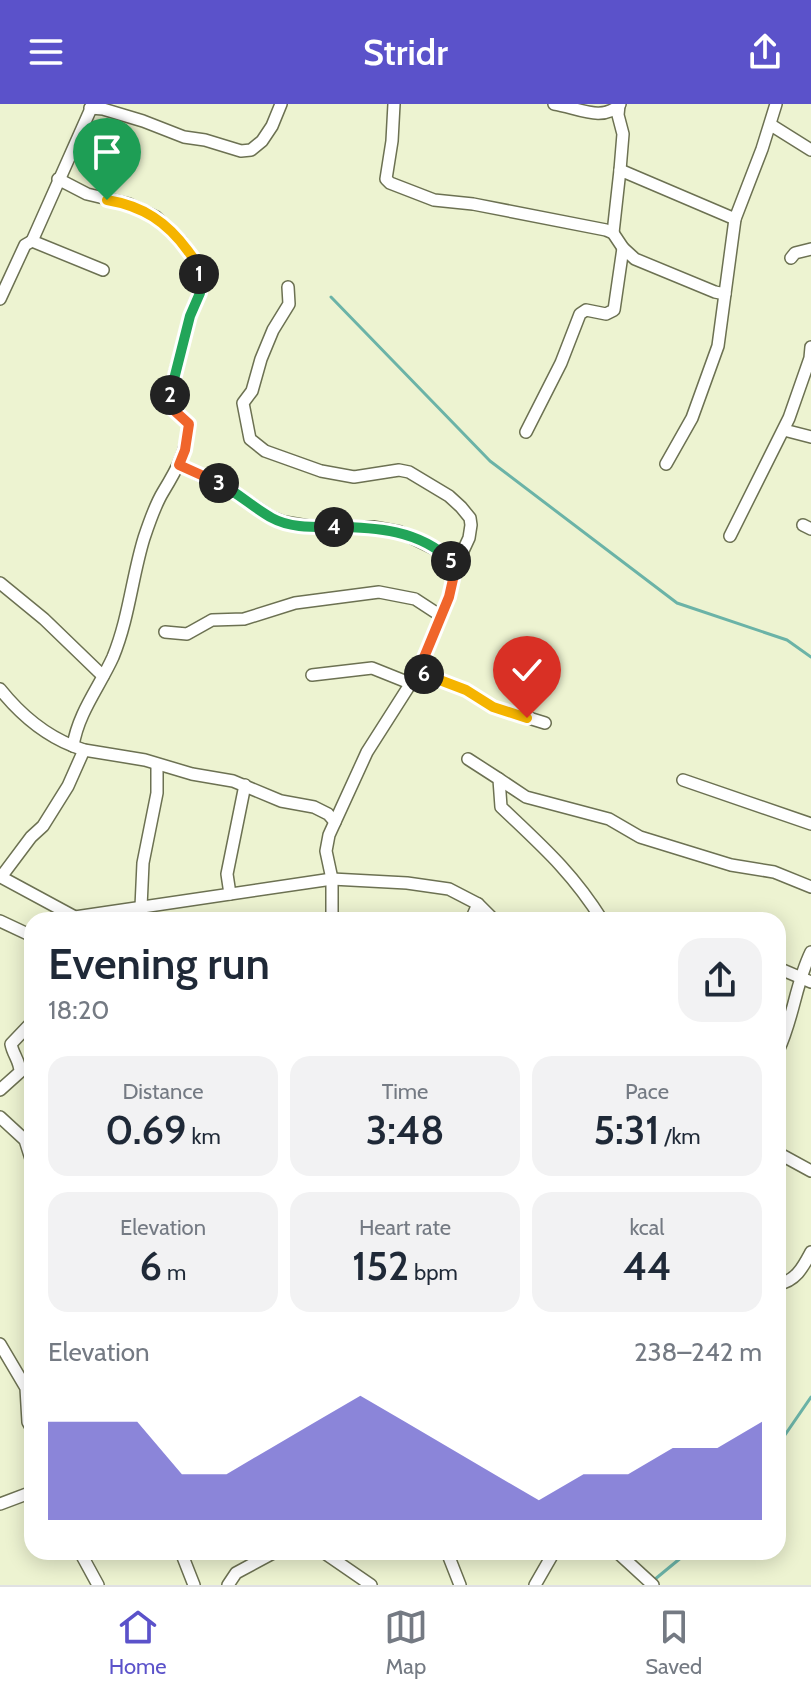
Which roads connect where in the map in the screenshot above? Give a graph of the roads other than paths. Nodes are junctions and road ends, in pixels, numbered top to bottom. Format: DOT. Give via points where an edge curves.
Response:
graph roads {
  1 [pos="281,104"];
  2 [pos="394,104"];
  3 [pos="554,104"];
  4 [pos="619,104"];
  5 [pos="776,104"];
  6 [pos="92,106"];
  7 [pos="771,125"];
  8 [pos="811,150"];
  9 [pos="620,170"];
  10 [pos="58,179"];
  11 [pos="735,219"];
  12 [pos="613,233"];
  13 [pos="32,241"];
  14 [pos="623,248"];
  15 [pos="811,249"];
  16 [pos="791,258"];
  17 [pos="103,270"];
  18 [pos="288,287"];
  19 [pos="725,294"];
  20 [pos="0,299"];
  21 [pos="811,347"];
  22 [pos="784,430"];
  23 [pos="526,432"];
  24 [pos="811,437"];
  25 [pos="666,464"];
  26 [pos="179,465"];
  27 [pos="730,536"];
  28 [pos="456,566"];
  29 [pos="0,583"];
  30 [pos="441,616"];
  31 [pos="165,632"];
  32 [pos="418,672"];
  33 [pos="312,675"];
  34 [pos="103,676"];
  35 [pos="412,684"];
  36 [pos="0,689"];
  37 [pos="545,723"];
  38 [pos="79,748"];
  39 [pos="468,759"];
  40 [pos="157,765"];
  41 [pos="499,779"];
  42 [pos="683,780"];
  43 [pos="245,785"];
  44 [pos="335,822"];
  45 [pos="811,824"];
  46 [pos="1,877"];
  47 [pos="332,879"];
  48 [pos="811,887"];
  49 [pos="230,894"];
  50 [pos="478,904"];
  51 [pos="141,907"];
  52 [pos="62,912"];
  53 [pos="110,912"];
  54 [pos="332,912"];
  55 [pos="474,912"];
  56 [pos="486,912"];
  57 [pos="597,912"];
  58 [pos="0,921"];
  59 [pos="24,932"];
  60 [pos="811,952"];
  61 [pos="786,972"];
  62 [pos="805,980"];
  63 [pos="24,1030"];
  64 [pos="786,1031"];
  65 [pos="0,1090"];
  66 [pos="0,1117"];
  67 [pos="24,1139"];
  68 [pos="786,1157"];
  69 [pos="811,1171"];
  70 [pos="811,1252"];
  71 [pos="786,1280"];
  72 [pos="0,1344"];
  73 [pos="24,1385"];
  74 [pos="24,1495"];
  75 [pos="0,1504"];
  76 [pos="84,1560"];
  77 [pos="184,1560"];
  78 [pos="261,1560"];
  79 [pos="335,1560"];
  80 [pos="450,1560"];
  81 [pos="549,1560"];
  82 [pos="626,1560"];
  83 [pos="98,1585"];
  84 [pos="194,1585"];
  85 [pos="228,1585"];
  86 [pos="371,1585"];
  87 [pos="460,1585"];
  88 [pos="535,1585"];
  89 [pos="653,1585"];
  1 -- 6 [label="street" via="262,141 241,151"];
  2 -- 12 [label="street" via="386,179 390,183 434,200"];
  3 -- 4 [label="street" via="599,114 608,114"];
  4 -- 9 [label="street"];
  5 -- 7 [label="street"];
  6 -- 10 [label="street"];
  7 -- 8 [label="street"];
  7 -- 11 [label="street"];
  9 -- 11 [label="street"];
  9 -- 12 [label="street"];
  10 -- 13 [label="street"];
  10 -- 26 [label="street" via="156,217 199,267 200,293 167,404 189,424"];
  11 -- 19 [label="street"];
  12 -- 14 [label="street"];
  13 -- 17 [label="street"];
  13 -- 20 [label="street" via="25,245"];
  14 -- 19 [label="street" via="635,259"];
  14 -- 23 [label="street" via="614,310 580,314"];
  15 -- 16 [label="street"];
  18 -- 28 [label="street" via="289,304 243,403 250,439 265,451 321,471 354,477 403,470 449,496 471,525"];
  19 -- 25 [label="street" via="718,346 705,387"];
  21 -- 22 [label="street"];
  22 -- 24 [label="street"];
  22 -- 27 [label="street"];
  26 -- 28 [label="street" via="284,522 400,532 443,553"];
  26 -- 34 [label="street" via="145,535 122,634"];
  28 -- 30 [label="street"];
  29 -- 34 [label="street"];
  30 -- 31 [label="street" via="415,599 379,592 295,603 244,619 212,620 187,634"];
  30 -- 32 [label="street"];
  32 -- 35 [label="street"];
  32 -- 37 [label="street" via="493,707"];
  33 -- 35 [label="street" via="372,668"];
  34 -- 38 [label="street" via="81,718"];
  35 -- 44 [label="street" via="367,752"];
  36 -- 38 [label="street" via="54,739"];
  38 -- 40 [label="street"];
  38 -- 46 [label="street" via="49,819"];
  39 -- 41 [label="street"];
  40 -- 43 [label="street"];
  40 -- 51 [label="street"];
  41 -- 48 [label="street" via="526,797 609,819 640,837 718,862 774,872"];
  41 -- 57 [label="street" via="501,807 551,853"];
  42 -- 45 [label="street"];
  43 -- 44 [label="street" via="281,801 314,807"];
  43 -- 49 [label="street" via="227,874"];
  44 -- 47 [label="street" via="326,851"];
  46 -- 52 [label="street"];
  47 -- 49 [label="street"];
  47 -- 50 [label="street" via="449,889"];
  47 -- 54 [label="street"];
  49 -- 51 [label="street"];
  50 -- 55 [label="street"];
  50 -- 56 [label="street"];
  51 -- 53 [label="street"];
  58 -- 59 [label="street"];
  60 -- 62 [label="street"];
  61 -- 62 [label="street"];
  62 -- 64 [label="street"];
  63 -- 65 [label="street" via="11,1044 20,1072"];
  66 -- 67 [label="street"];
  68 -- 69 [label="street"];
  70 -- 71 [label="street" via="798,1274"];
  72 -- 73 [label="street"];
  74 -- 75 [label="street"];
  76 -- 83 [label="street"];
  77 -- 84 [label="street"];
  78 -- 85 [label="street" via="236,1573"];
  79 -- 86 [label="street"];
  80 -- 87 [label="street"];
  81 -- 88 [label="street"];
  82 -- 89 [label="street"];
}
